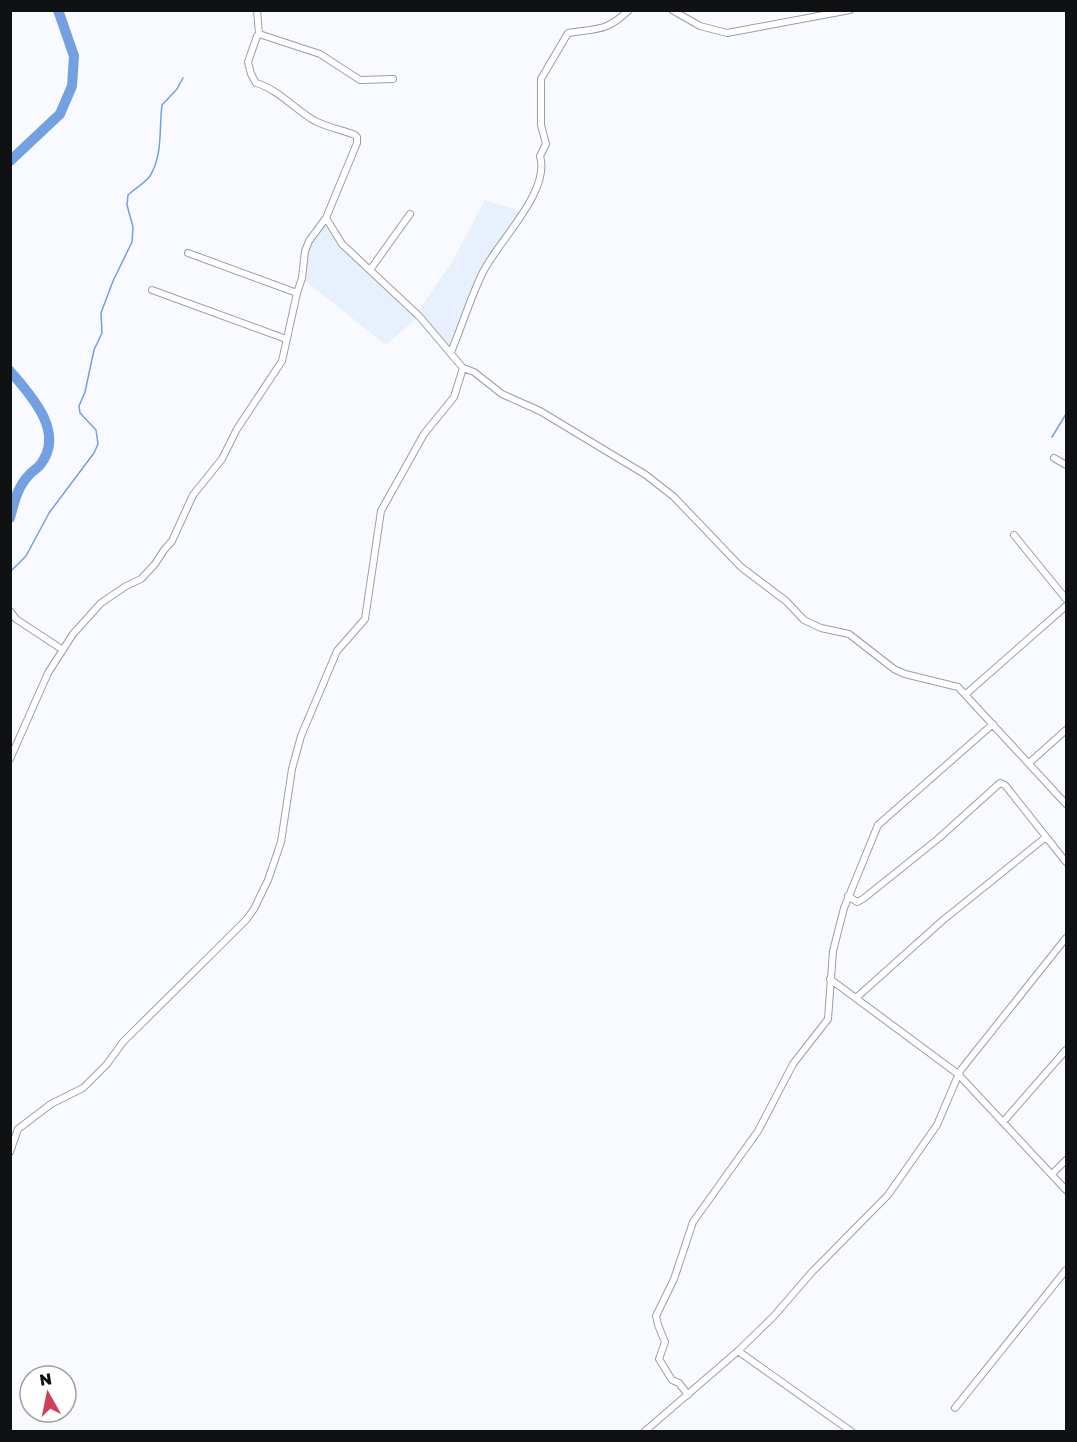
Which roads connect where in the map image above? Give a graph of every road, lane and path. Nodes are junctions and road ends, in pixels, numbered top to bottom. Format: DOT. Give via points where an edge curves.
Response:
graph roads {
  1 [pos="257,10"];
  2 [pos="629,10"];
  3 [pos="672,10"];
  4 [pos="850,10"];
  5 [pos="259,34"];
  6 [pos="393,79"];
  7 [pos="410,214"];
  8 [pos="326,218"];
  9 [pos="188,253"];
  10 [pos="370,270"];
  11 [pos="152,290"];
  12 [pos="297,293"];
  13 [pos="286,339"];
  14 [pos="451,352"];
  15 [pos="463,368"];
  16 [pos="1054,458"];
  17 [pos="1066,465"];
  18 [pos="1014,535"];
  19 [pos="1066,599"];
  20 [pos="1066,606"];
  21 [pos="10,611"];
  22 [pos="63,650"];
  23 [pos="966,694"];
  24 [pos="993,724"];
  25 [pos="1066,730"];
  26 [pos="10,759"];
  27 [pos="1029,763"];
  28 [pos="1066,804"];
  29 [pos="1046,837"];
  30 [pos="1066,862"];
  31 [pos="849,896"];
  32 [pos="1066,938"];
  33 [pos="830,979"];
  34 [pos="856,998"];
  35 [pos="1066,1050"];
  36 [pos="958,1074"];
  37 [pos="1003,1122"];
  38 [pos="10,1152"];
  39 [pos="1066,1160"];
  40 [pos="1052,1174"];
  41 [pos="1066,1190"];
  42 [pos="1066,1270"];
  43 [pos="738,1352"];
  44 [pos="688,1395"];
  45 [pos="955,1408"];
  46 [pos="644,1431"];
  47 [pos="852,1431"];
  1 -- 5 [label="street"];
  2 -- 14 [label="street" via="604,27 568,33 541,79 541,125 546,144 540,156 543,167 527,207 483,272"];
  3 -- 4 [label="street" via="700,26 727,33"];
  5 -- 6 [label="street" via="320,54 360,80"];
  5 -- 8 [label="street" via="248,62 256,83 267,86 316,122 357,137"];
  7 -- 10 [label="street"];
  8 -- 10 [label="street" via="342,244"];
  8 -- 12 [label="street" via="309,241"];
  9 -- 12 [label="street"];
  10 -- 14 [label="street"];
  11 -- 13 [label="street"];
  12 -- 13 [label="street"];
  13 -- 22 [label="street" via="282,361 222,459 193,495 172,541 149,572 96,608"];
  14 -- 15 [label="street"];
  15 -- 23 [label="street" via="655,482 741,567 786,601 804,621 849,634 905,674 958,687"];
  15 -- 38 [label="street" via="454,397 424,434 381,511 365,619 337,651 301,736 281,842 254,909 83,1088 51,1104 18,1129"];
  16 -- 17 [label="street"];
  18 -- 19 [label="street"];
  20 -- 23 [label="street"];
  21 -- 22 [label="street"];
  22 -- 26 [label="street" via="48,673"];
  23 -- 24 [label="street"];
  24 -- 27 [label="street"];
  24 -- 31 [label="street" via="878,825"];
  25 -- 27 [label="street"];
  27 -- 28 [label="street"];
  29 -- 30 [label="street"];
  29 -- 31 [label="street" via="1005,784 1000,783 863,899 857,902"];
  29 -- 34 [label="street" via="942,921"];
  31 -- 33 [label="street" via="833,951"];
  32 -- 36 [label="street"];
  33 -- 34 [label="street"];
  33 -- 44 [label="street" via="828,1019 793,1064 758,1131 693,1222 674,1279 658,1310 656,1316 665,1342 659,1359 672,1380"];
  34 -- 36 [label="street"];
  35 -- 37 [label="street"];
  36 -- 37 [label="street"];
  36 -- 43 [label="street" via="937,1125 888,1195"];
  37 -- 40 [label="street"];
  39 -- 40 [label="street"];
  40 -- 41 [label="street"];
  42 -- 45 [label="street"];
  43 -- 44 [label="street"];
  43 -- 47 [label="street"];
  44 -- 46 [label="street"];
}
